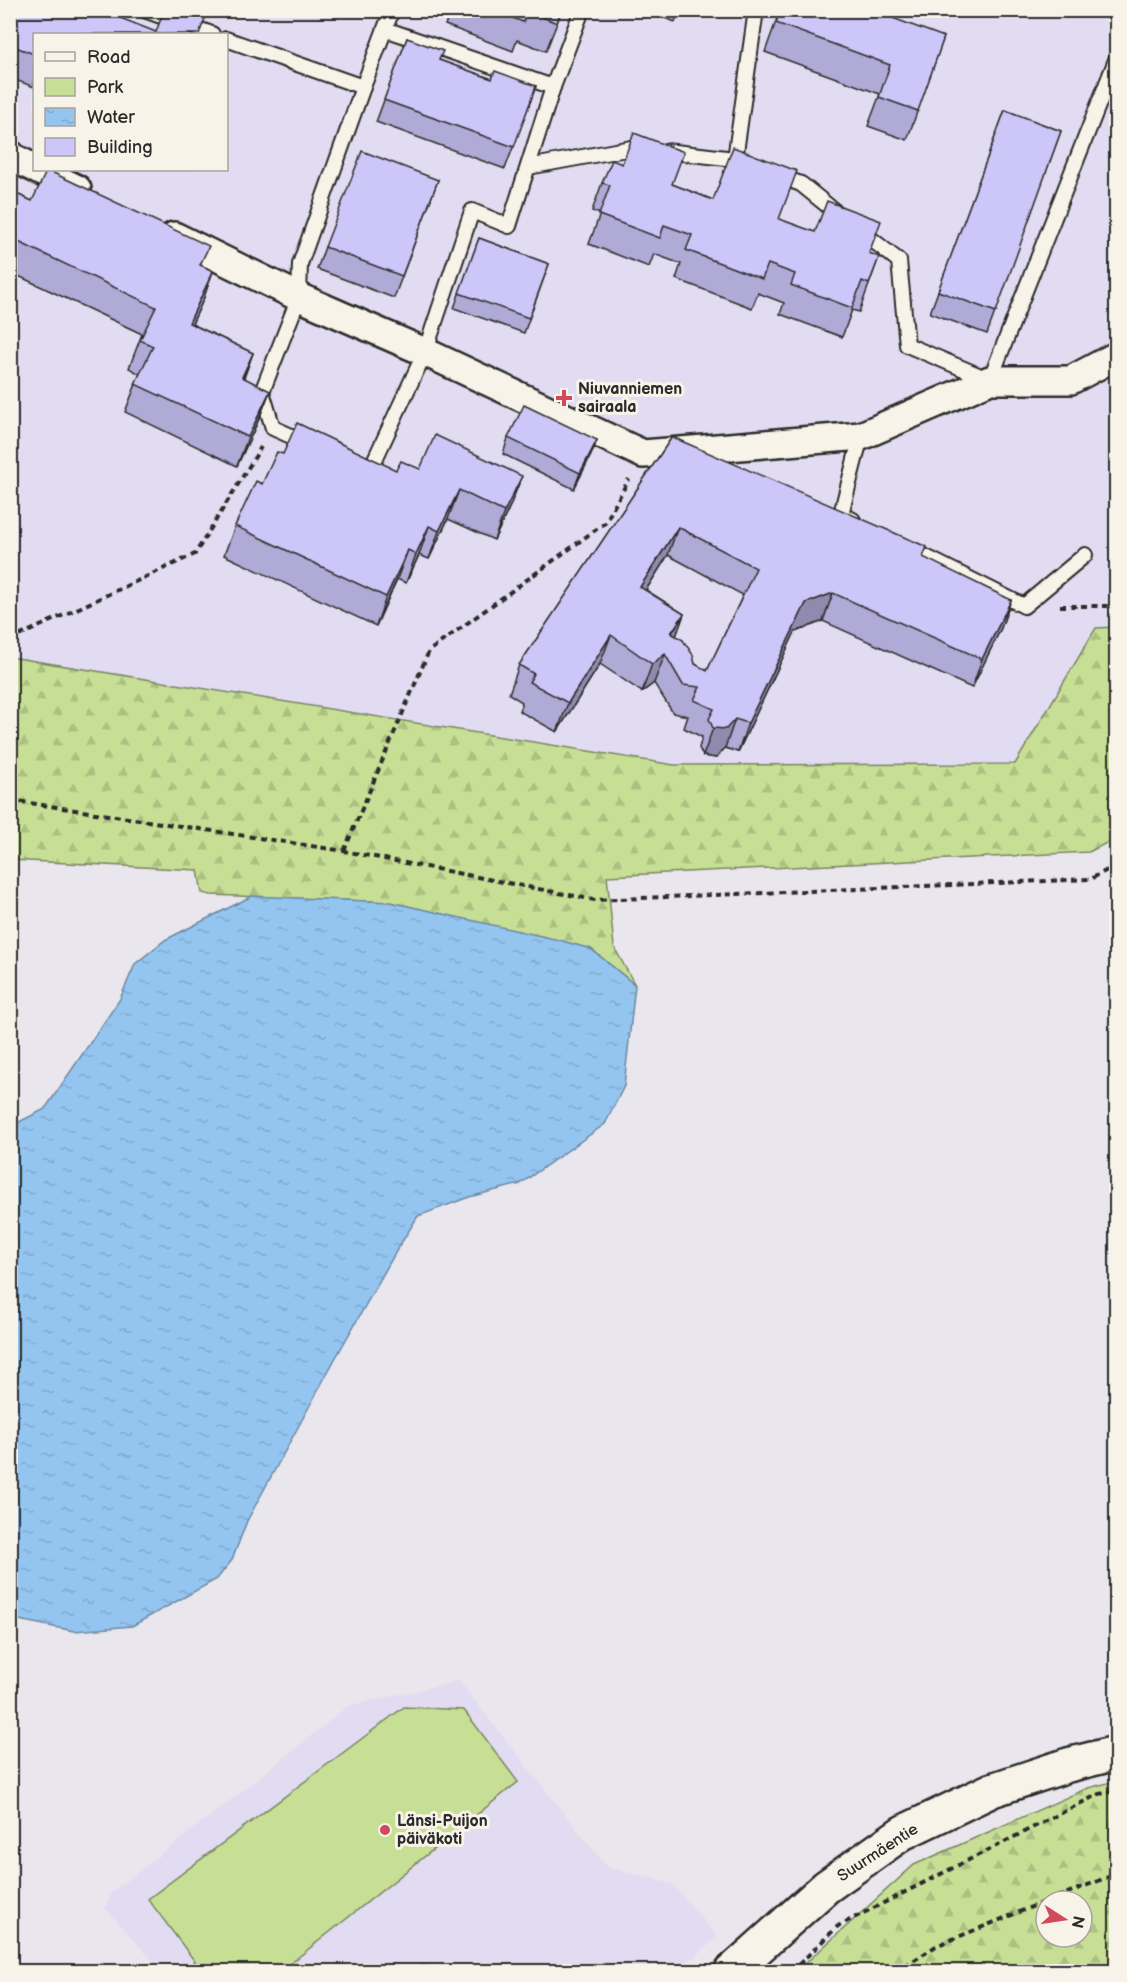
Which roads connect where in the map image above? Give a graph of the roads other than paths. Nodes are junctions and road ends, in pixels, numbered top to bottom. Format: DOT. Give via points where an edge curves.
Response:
graph roads {
  1 [pos="144,10"];
  2 [pos="392,10"];
  3 [pos="582,10"];
  4 [pos="756,10"];
  5 [pos="385,28"];
  6 [pos="209,33"];
  7 [pos="228,40"];
  8 [pos="1116,60"];
  9 [pos="363,87"];
  10 [pos="552,87"];
  11 [pos="735,159"];
  12 [pos="528,167"];
  13 [pos="42,171"];
  14 [pos="101,200"];
  15 [pos="153,225"];
  16 [pos="299,297"];
  17 [pos="425,352"];
  18 [pos="1116,356"];
  19 [pos="990,380"];
  20 [pos="861,436"];
  21 [pos="316,447"];
  22 [pos="348,461"];
  23 [pos="861,524"];
  24 [pos="892,540"];
  25 [pos="1085,555"];
  26 [pos="1116,1753"];
  27 [pos="731,1971"];
  1 -- 6 [label="lane"];
  2 -- 5 [label="lane"];
  3 -- 10 [label="lane"];
  4 -- 11 [label="lane"];
  5 -- 9 [label="lane"];
  5 -- 10 [label="lane"];
  7 -- 9 [label="lane"];
  8 -- 19 [label="lane"];
  9 -- 16 [label="lane" via="300,264"];
  10 -- 12 [label="lane"];
  11 -- 12 [label="lane" via="637,147"];
  11 -- 19 [label="lane" via="801,184 899,261 907,345"];
  12 -- 17 [label="lane" via="509,226 472,211"];
  13 -- 14 [label="street"];
  15 -- 16 [label="street"];
  16 -- 17 [label="street"];
  16 -- 21 [label="lane" via="262,392 273,428"];
  17 -- 20 [label="street" via="643,454"];
  17 -- 22 [label="lane" via="370,470"];
  18 -- 19 [label="street" via="1071,380"];
  19 -- 20 [label="street"];
  20 -- 23 [label="lane" via="841,514"];
  24 -- 25 [label="lane" via="1024,606"];
  26 -- 27 [label="main road, Suurmäentie" via="992,1790 902,1833 826,1887"];
}
